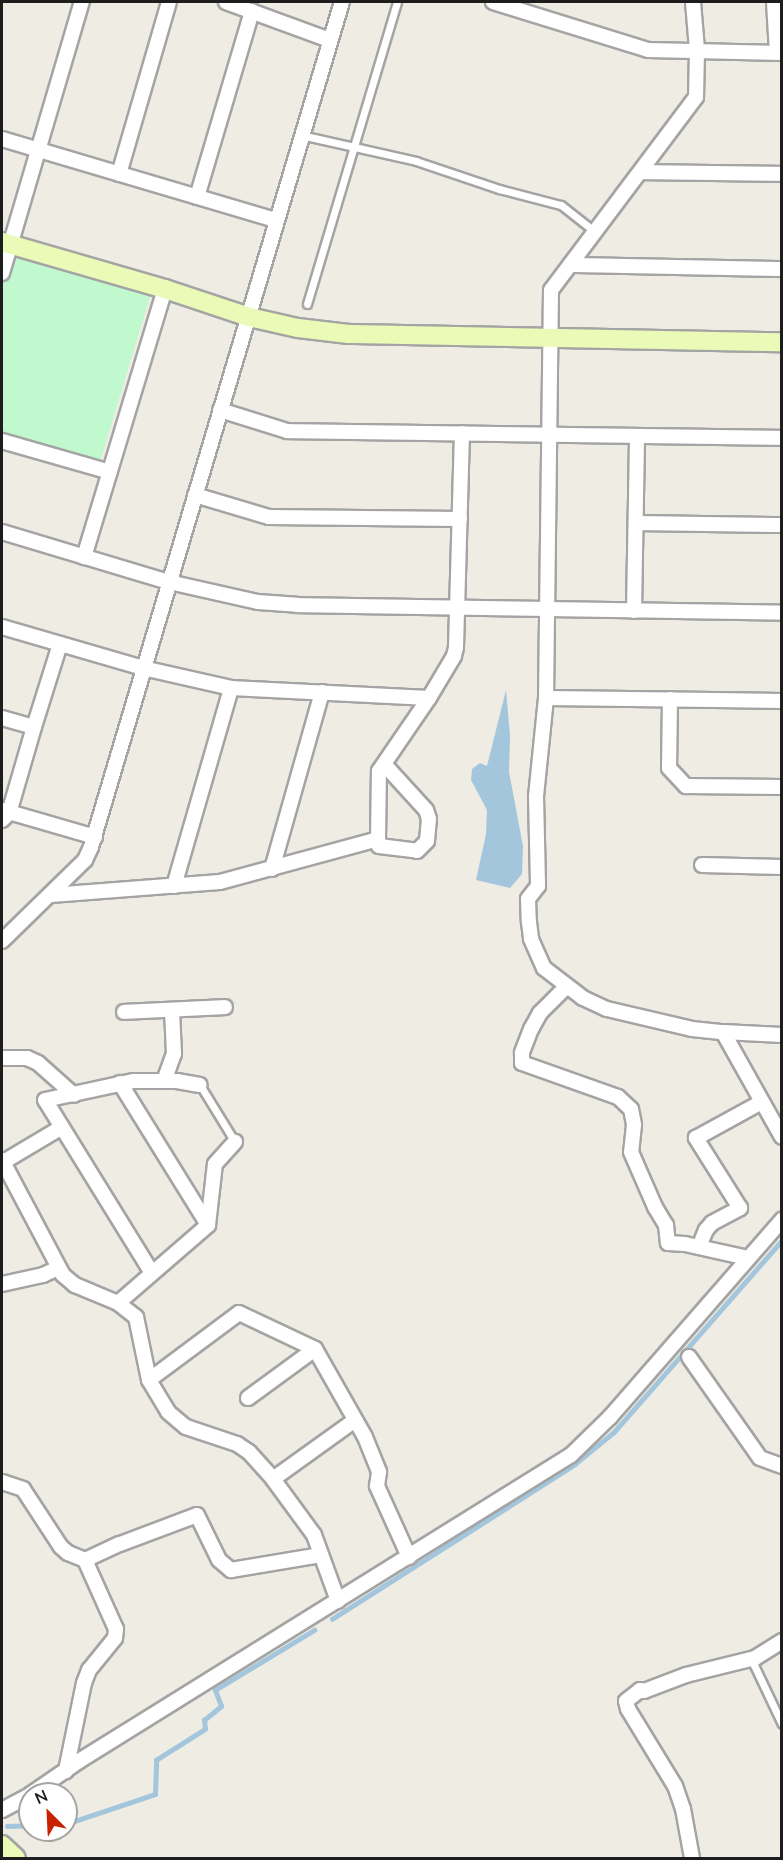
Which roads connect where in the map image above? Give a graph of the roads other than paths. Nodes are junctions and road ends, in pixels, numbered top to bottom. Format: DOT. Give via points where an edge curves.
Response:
graph roads {
  1 [pos="82,2"];
  2 [pos="169,2"];
  3 [pos="226,2"];
  4 [pos="342,2"];
  5 [pos="397,2"];
  6 [pos="493,2"];
  7 [pos="693,2"];
  8 [pos="774,2"];
  9 [pos="252,11"];
  10 [pos="330,40"];
  11 [pos="698,50"];
  12 [pos="779,52"];
  13 [pos="302,135"];
  14 [pos="2,139"];
  15 [pos="353,149"];
  16 [pos="39,150"];
  17 [pos="642,172"];
  18 [pos="119,174"];
  19 [pos="782,174"];
  20 [pos="197,197"];
  21 [pos="276,220"];
  22 [pos="594,231"];
  23 [pos="5,243"];
  24 [pos="570,265"];
  25 [pos="782,269"];
  26 [pos="2,273"];
  27 [pos="165,289"];
  28 [pos="307,304"];
  29 [pos="249,317"];
  30 [pos="550,337"];
  31 [pos="782,342"];
  32 [pos="220,411"];
  33 [pos="462,433"];
  34 [pos="549,434"];
  35 [pos="637,436"];
  36 [pos="782,438"];
  37 [pos="2,441"];
  38 [pos="110,472"];
  39 [pos="195,495"];
  40 [pos="460,519"];
  41 [pos="636,523"];
  42 [pos="782,525"];
  43 [pos="2,532"];
  44 [pos="84,557"];
  45 [pos="169,582"];
  46 [pos="458,608"];
  47 [pos="546,609"];
  48 [pos="634,611"];
  49 [pos="782,613"];
  50 [pos="2,627"];
  51 [pos="60,644"];
  52 [pos="143,668"];
  53 [pos="231,688"];
  54 [pos="322,692"];
  55 [pos="429,698"];
  56 [pos="546,698"];
  57 [pos="670,699"];
  58 [pos="782,701"];
  59 [pos="2,718"];
  60 [pos="34,728"];
  61 [pos="384,764"];
  62 [pos="782,788"];
  63 [pos="4,814"];
  64 [pos="95,837"];
  65 [pos="378,839"];
  66 [pos="702,865"];
  67 [pos="782,867"];
  68 [pos="272,868"];
  69 [pos="174,886"];
  70 [pos="51,895"];
  71 [pos="2,941"];
  72 [pos="566,987"];
  73 [pos="225,1007"];
  74 [pos="172,1010"];
  75 [pos="124,1012"];
  76 [pos="723,1032"];
  77 [pos="782,1035"];
  78 [pos="2,1058"];
  79 [pos="164,1081"];
  80 [pos="120,1083"];
  81 [pos="200,1085"];
  82 [pos="74,1095"];
  83 [pos="770,1109"];
  84 [pos="62,1128"];
  85 [pos="782,1137"];
  86 [pos="235,1142"];
  87 [pos="3,1160"];
  88 [pos="782,1220"];
  89 [pos="208,1225"];
  90 [pos="699,1247"];
  91 [pos="748,1258"];
  92 [pos="58,1268"];
  93 [pos="152,1273"];
  94 [pos="2,1284"];
  95 [pos="118,1303"];
  96 [pos="315,1349"];
  97 [pos="689,1358"];
  98 [pos="149,1380"];
  99 [pos="248,1398"];
  100 [pos="355,1420"];
  101 [pos="782,1466"];
  102 [pos="273,1479"];
  103 [pos="2,1482"];
  104 [pos="321,1555"];
  105 [pos="409,1557"];
  106 [pos="85,1560"];
  107 [pos="338,1601"];
  108 [pos="782,1641"];
  109 [pos="755,1658"];
  110 [pos="778,1703"];
  111 [pos="782,1724"];
  112 [pos="66,1771"];
  113 [pos="49,1782"];
  114 [pos="18,1801"];
  115 [pos="2,1810"];
  116 [pos="2,1845"];
  117 [pos="16,1858"];
  118 [pos="692,1858"];
  1 -- 16 [label="street"];
  2 -- 18 [label="street"];
  3 -- 9 [label="street"];
  4 -- 10 [label="street"];
  5 -- 15 [label="lane"];
  6 -- 11 [label="street" via="648,50"];
  7 -- 11 [label="street"];
  8 -- 12 [label="street"];
  9 -- 10 [label="street"];
  9 -- 20 [label="street"];
  10 -- 13 [label="street"];
  11 -- 12 [label="street"];
  11 -- 17 [label="street" via="696,97"];
  13 -- 15 [label="lane"];
  13 -- 21 [label="street"];
  14 -- 16 [label="street"];
  15 -- 22 [label="lane" via="416,161 561,205"];
  15 -- 28 [label="lane"];
  16 -- 18 [label="street"];
  16 -- 23 [label="street"];
  17 -- 19 [label="street"];
  17 -- 22 [label="street"];
  18 -- 20 [label="street"];
  20 -- 21 [label="street"];
  21 -- 29 [label="street"];
  22 -- 24 [label="street"];
  23 -- 26 [label="street"];
  23 -- 27 [label="street"];
  24 -- 25 [label="street"];
  24 -- 30 [label="street" via="551,290"];
  27 -- 29 [label="street"];
  27 -- 38 [label="street"];
  29 -- 30 [label="street" via="349,334"];
  29 -- 32 [label="street"];
  30 -- 31 [label="street"];
  30 -- 34 [label="street"];
  32 -- 33 [label="street" via="287,430"];
  32 -- 39 [label="street"];
  33 -- 34 [label="street"];
  33 -- 40 [label="street"];
  34 -- 35 [label="street"];
  34 -- 47 [label="street"];
  35 -- 36 [label="street"];
  35 -- 41 [label="street"];
  37 -- 38 [label="street"];
  38 -- 44 [label="street"];
  39 -- 40 [label="street" via="269,517"];
  39 -- 45 [label="street"];
  40 -- 46 [label="street"];
  41 -- 42 [label="street"];
  41 -- 48 [label="street"];
  43 -- 44 [label="street"];
  44 -- 45 [label="street"];
  45 -- 46 [label="street" via="258,602"];
  45 -- 52 [label="street"];
  46 -- 47 [label="street"];
  46 -- 55 [label="street" via="454,656"];
  47 -- 48 [label="street"];
  47 -- 56 [label="street"];
  48 -- 49 [label="street"];
  50 -- 51 [label="street"];
  51 -- 52 [label="street"];
  51 -- 60 [label="street"];
  52 -- 53 [label="street"];
  52 -- 64 [label="street"];
  53 -- 54 [label="street"];
  53 -- 69 [label="street"];
  54 -- 55 [label="street"];
  54 -- 68 [label="street"];
  55 -- 61 [label="street"];
  56 -- 57 [label="street"];
  56 -- 72 [label="street" via="537,796 538,886 528,899 529,922 531,939 544,968"];
  57 -- 58 [label="street"];
  57 -- 62 [label="street" via="669,768 686,786"];
  59 -- 60 [label="street"];
  60 -- 63 [label="street"];
  61 -- 65 [label="street" via="379,771"];
  61 -- 65 [label="street" via="426,810 429,819 426,841 417,851 379,846"];
  63 -- 64 [label="street"];
  64 -- 70 [label="street" via="85,860"];
  65 -- 68 [label="street"];
  66 -- 67 [label="street"];
  68 -- 69 [label="street" via="220,882"];
  69 -- 70 [label="street"];
  70 -- 71 [label="street"];
  72 -- 76 [label="street" via="608,1009 692,1029"];
  72 -- 90 [label="street" via="531,1029 522,1063 625,1102 634,1116 631,1152 654,1207 666,1225 668,1243"];
  73 -- 74 [label="street"];
  74 -- 75 [label="street"];
  74 -- 79 [label="street" via="174,1054"];
  76 -- 77 [label="street"];
  76 -- 83 [label="street"];
  78 -- 82 [label="street" via="27,1058 38,1063"];
  79 -- 80 [label="street"];
  79 -- 81 [label="street"];
  80 -- 82 [label="street"];
  80 -- 89 [label="street"];
  81 -- 86 [label="lane"];
  82 -- 84 [label="street" via="45,1100"];
  83 -- 85 [label="street"];
  83 -- 90 [label="street" via="696,1138 740,1208 712,1223"];
  84 -- 87 [label="street"];
  84 -- 93 [label="street"];
  86 -- 89 [label="street" via="215,1164"];
  87 -- 92 [label="street"];
  88 -- 91 [label="street"];
  89 -- 93 [label="street"];
  90 -- 91 [label="street"];
  91 -- 105 [label="street" via="610,1418 577,1449"];
  92 -- 94 [label="street"];
  92 -- 95 [label="street" via="75,1285"];
  93 -- 95 [label="street"];
  95 -- 98 [label="street" via="136,1317"];
  96 -- 98 [label="street" via="239,1313"];
  96 -- 99 [label="street"];
  96 -- 100 [label="street"];
  97 -- 101 [label="street" via="760,1458"];
  98 -- 102 [label="street" via="177,1422 206,1436 237,1444 258,1459"];
  100 -- 102 [label="street"];
  100 -- 105 [label="street" via="379,1472 377,1486"];
  102 -- 104 [label="street" via="314,1535"];
  103 -- 106 [label="street" via="23,1489 61,1547"];
  104 -- 106 [label="street" via="231,1570 219,1560 197,1515"];
  104 -- 107 [label="street"];
  105 -- 107 [label="street"];
  106 -- 112 [label="street" via="117,1633 89,1670"];
  107 -- 112 [label="street"];
  108 -- 109 [label="street"];
  109 -- 110 [label="lane" via="754,1665"];
  109 -- 118 [label="street" via="640,1690 627,1701 628,1709 675,1786"];
  110 -- 111 [label="lane"];
  112 -- 113 [label="street"];
  114 -- 115 [label="street"];
  116 -- 117 [label="street"];
}
